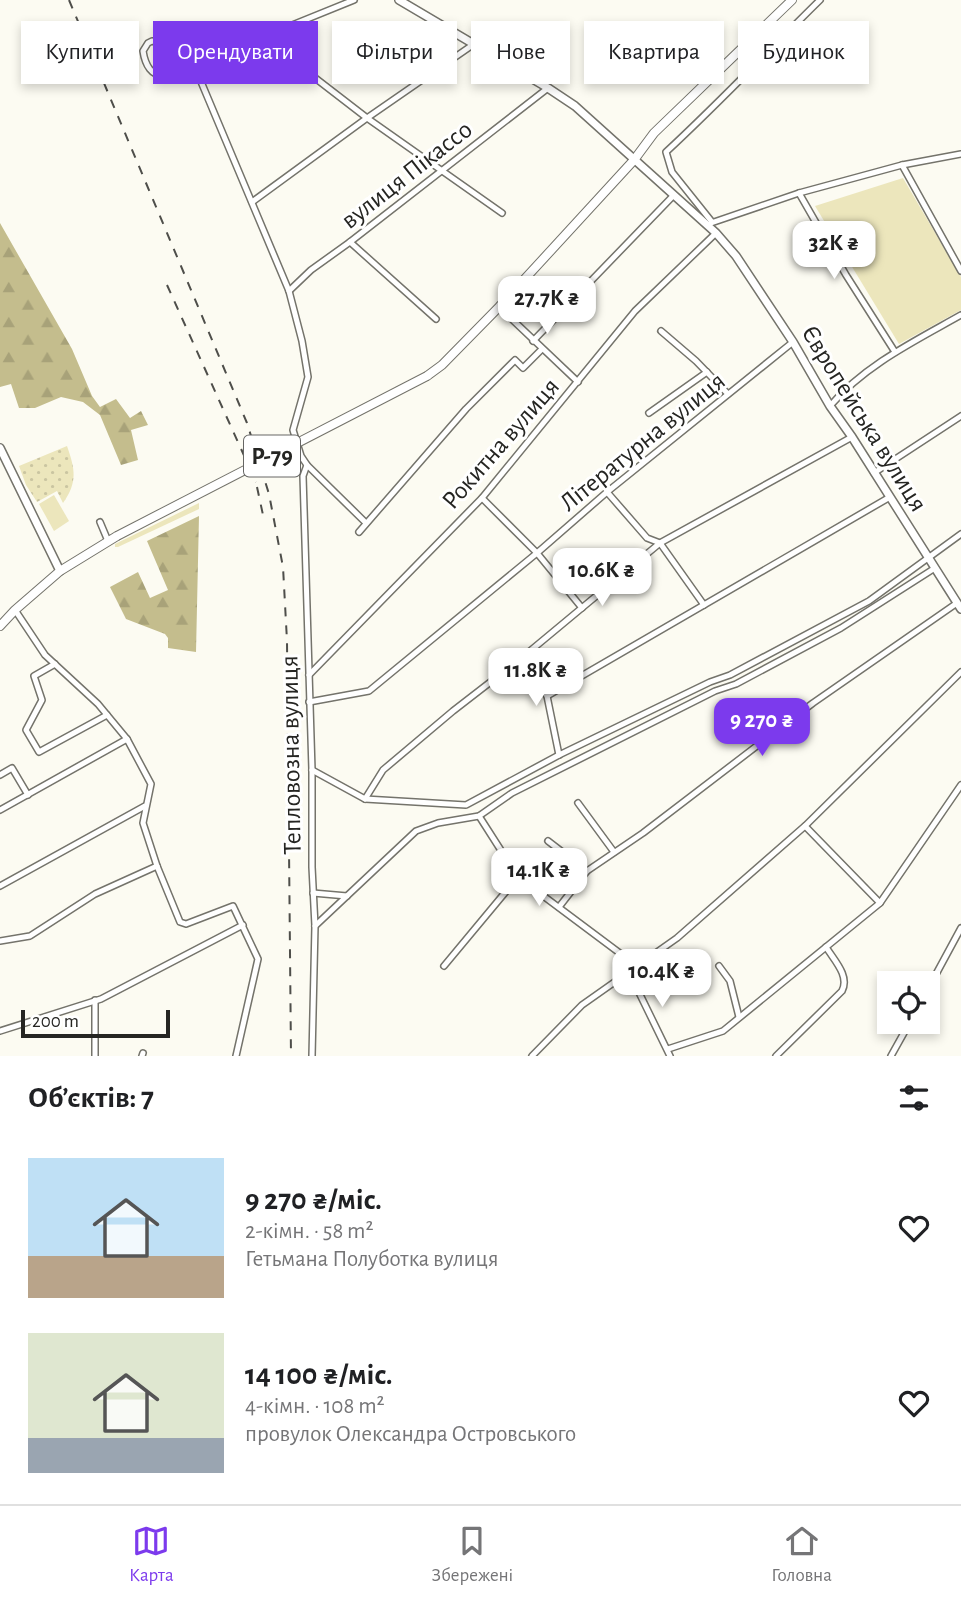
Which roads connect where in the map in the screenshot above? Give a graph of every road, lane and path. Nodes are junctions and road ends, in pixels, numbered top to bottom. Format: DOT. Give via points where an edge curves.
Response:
graph roads {
  1 [pos="354,0"];
  2 [pos="399,0"];
  3 [pos="792,0"];
  4 [pos="820,0"];
  5 [pos="302,21"];
  6 [pos="471,42"];
  7 [pos="471,46"];
  8 [pos="172,70"];
  9 [pos="318,80"];
  10 [pos="202,84"];
  11 [pos="541,84"];
  12 [pos="548,88"];
  13 [pos="367,118"];
  14 [pos="961,154"];
  15 [pos="634,160"];
  16 [pos="902,165"];
  17 [pos="441,169"];
  18 [pos="799,193"];
  19 [pos="673,196"];
  20 [pos="251,202"];
  21 [pos="502,213"];
  22 [pos="710,223"];
  23 [pos="716,233"];
  24 [pos="350,242"];
  25 [pos="961,271"];
  26 [pos="289,291"];
  27 [pos="499,307"];
  28 [pos="961,315"];
  29 [pos="436,319"];
  30 [pos="661,331"];
  31 [pos="533,341"];
  32 [pos="793,342"];
  33 [pos="542,349"];
  34 [pos="895,352"];
  35 [pos="707,372"];
  36 [pos="578,382"];
  37 [pos="728,394"];
  38 [pos="830,406"];
  39 [pos="649,413"];
  40 [pos="961,416"];
  41 [pos="852,437"];
  42 [pos="0,448"];
  43 [pos="307,465"];
  44 [pos="874,473"];
  45 [pos="607,492"];
  46 [pos="890,497"];
  47 [pos="482,499"];
  48 [pos="100,522"];
  49 [pos="366,523"];
  50 [pos="359,532"];
  51 [pos="961,534"];
  52 [pos="108,541"];
  53 [pos="660,543"];
  54 [pos="537,553"];
  55 [pos="929,558"];
  56 [pos="935,568"];
  57 [pos="60,571"];
  58 [pos="704,605"];
  59 [pos="959,606"];
  60 [pos="582,608"];
  61 [pos="15,610"];
  62 [pos="0,626"];
  63 [pos="524,656"];
  64 [pos="55,664"];
  65 [pos="961,672"];
  66 [pos="309,675"];
  67 [pos="547,696"];
  68 [pos="309,702"];
  69 [pos="107,715"];
  70 [pos="127,739"];
  71 [pos="559,755"];
  72 [pos="312,770"];
  73 [pos="0,775"];
  74 [pos="961,785"];
  75 [pos="28,795"];
  76 [pos="365,799"];
  77 [pos="578,803"];
  78 [pos="145,806"];
  79 [pos="0,810"];
  80 [pos="479,816"];
  81 [pos="805,826"];
  82 [pos="548,841"];
  83 [pos="614,852"];
  84 [pos="158,866"];
  85 [pos="587,871"];
  86 [pos="518,877"];
  87 [pos="0,886"];
  88 [pos="313,893"];
  89 [pos="347,896"];
  90 [pos="880,903"];
  91 [pos="559,906"];
  92 [pos="243,925"];
  93 [pos="315,926"];
  94 [pos="961,928"];
  95 [pos="0,941"];
  96 [pos="826,947"];
  97 [pos="444,966"];
  98 [pos="638,966"];
  99 [pos="719,966"];
  100 [pos="938,971"];
  101 [pos="629,972"];
  102 [pos="96,1000"];
  103 [pos="739,1017"];
  104 [pos="0,1031"];
  105 [pos="903,1034"];
  106 [pos="669,1053"];
  107 [pos="95,1056"];
  108 [pos="236,1056"];
  109 [pos="312,1056"];
  110 [pos="532,1056"];
  111 [pos="776,1056"];
  112 [pos="891,1056"];
  1 -- 5 [label="street"];
  2 -- 6 [label="street, Європейська вулиця"];
  3 -- 15 [label="main road, Р-79" via="654,133"];
  4 -- 22 [label="street" via="666,152 672,172"];
  7 -- 13 [label="street"];
  8 -- 8 [label="street" via="167,48 159,42 148,43 143,51 151,71 162,76"];
  9 -- 13 [label="street"];
  10 -- 20 [label="street"];
  11 -- 12 [label="street, Європейська вулиця"];
  12 -- 15 [label="street, Європейська вулиця" via="575,106"];
  12 -- 17 [label="street, вулиця Пікассо"];
  13 -- 17 [label="street"];
  13 -- 20 [label="street"];
  14 -- 16 [label="street"];
  15 -- 19 [label="street, Європейська вулиця"];
  15 -- 27 [label="main road, Р-79"];
  16 -- 18 [label="street"];
  16 -- 25 [label="street"];
  17 -- 21 [label="street"];
  17 -- 24 [label="street, вулиця Пікассо"];
  18 -- 22 [label="street"];
  18 -- 34 [label="street"];
  19 -- 22 [label="street, Європейська вулиця"];
  19 -- 31 [label="street"];
  20 -- 26 [label="street"];
  22 -- 23 [label="street, Європейська вулиця"];
  23 -- 32 [label="street, Європейська вулиця"];
  23 -- 36 [label="street, Рокитна вулиця" via="635,311"];
  24 -- 26 [label="street, вулиця Пікассо"];
  24 -- 29 [label="street"];
  26 -- 43 [label="street" via="308,377 293,430"];
  27 -- 31 [label="street"];
  27 -- 52 [label="main road, Р-79, bridge" via="427,376"];
  28 -- 34 [label="street"];
  30 -- 35 [label="street"];
  31 -- 33 [label="street"];
  32 -- 37 [label="street, Літературна вулиця"];
  32 -- 38 [label="street, Європейська вулиця"];
  33 -- 36 [label="street"];
  33 -- 49 [label="street" via="523,368 515,360"];
  34 -- 38 [label="street" via="844,389"];
  35 -- 37 [label="street"];
  35 -- 39 [label="street"];
  36 -- 47 [label="street, Рокитна вулиця"];
  37 -- 45 [label="street, Літературна вулиця"];
  38 -- 41 [label="street, Європейська вулиця"];
  40 -- 44 [label="street"];
  41 -- 44 [label="street, Європейська вулиця"];
  41 -- 53 [label="street"];
  42 -- 57 [label="street"];
  43 -- 49 [label="street"];
  43 -- 66 [label="street, Тепловозна вулиця" via="303,476"];
  44 -- 46 [label="street, Європейська вулиця"];
  45 -- 53 [label="street" via="647,538"];
  45 -- 54 [label="street, Літературна вулиця"];
  46 -- 55 [label="street, Європейська вулиця"];
  46 -- 58 [label="street"];
  47 -- 54 [label="street"];
  47 -- 66 [label="street, Рокитна вулиця"];
  48 -- 52 [label="street"];
  49 -- 50 [label="street"];
  51 -- 55 [label="street"];
  52 -- 57 [label="main road, Р-79"];
  53 -- 58 [label="street"];
  53 -- 60 [label="street"];
  54 -- 60 [label="street"];
  54 -- 68 [label="street, Літературна вулиця" via="369,691"];
  55 -- 56 [label="street, Європейська вулиця"];
  55 -- 71 [label="street" via="869,601 730,675"];
  56 -- 59 [label="street, Європейська вулиця"];
  56 -- 80 [label="street" via="841,628 512,793"];
  57 -- 61 [label="main road, Р-79"];
  58 -- 67 [label="street"];
  59 -- 83 [label="street" via="813,703"];
  60 -- 63 [label="street"];
  61 -- 62 [label="main road, Р-79"];
  61 -- 64 [label="street"];
  63 -- 67 [label="street"];
  63 -- 76 [label="street" via="383,770"];
  64 -- 69 [label="street"];
  64 -- 69 [label="street" via="34,676 42,700 26,730 39,752"];
  65 -- 81 [label="street"];
  66 -- 68 [label="street, Тепловозна вулиця"];
  67 -- 71 [label="street"];
  68 -- 72 [label="street, Тепловозна вулиця"];
  69 -- 70 [label="street"];
  70 -- 75 [label="street"];
  70 -- 78 [label="street" via="151,784"];
  71 -- 76 [label="street" via="466,805"];
  72 -- 76 [label="street"];
  72 -- 88 [label="street, Тепловозна вулиця"];
  73 -- 75 [label="street" via="12,768"];
  74 -- 90 [label="street"];
  75 -- 79 [label="street"];
  77 -- 83 [label="street"];
  78 -- 84 [label="street" via="143,823"];
  78 -- 87 [label="street"];
  80 -- 86 [label="street"];
  80 -- 89 [label="street" via="416,831"];
  81 -- 90 [label="street"];
  81 -- 98 [label="street" via="677,938"];
  82 -- 85 [label="street"];
  83 -- 85 [label="street"];
  84 -- 92 [label="street" via="180,922 186,924 233,906"];
  84 -- 95 [label="street" via="95,894 30,936"];
  85 -- 91 [label="street"];
  86 -- 91 [label="street"];
  86 -- 97 [label="street"];
  88 -- 89 [label="street"];
  88 -- 93 [label="street, Тепловозна вулиця"];
  89 -- 93 [label="street"];
  90 -- 96 [label="street"];
  91 -- 98 [label="street"];
  92 -- 102 [label="street"];
  92 -- 108 [label="street" via="258,958"];
  93 -- 109 [label="street, Тепловозна вулиця"];
  94 -- 100 [label="street"];
  96 -- 103 [label="street"];
  96 -- 111 [label="street" via="844,975 845,985"];
  98 -- 101 [label="street"];
  99 -- 103 [label="street" via="730,981"];
  101 -- 106 [label="street"];
  101 -- 110 [label="street" via="582,1005"];
  102 -- 104 [label="street"];
  102 -- 107 [label="street"];
  103 -- 106 [label="street" via="723,1031"];
  105 -- 112 [label="street"];
}
